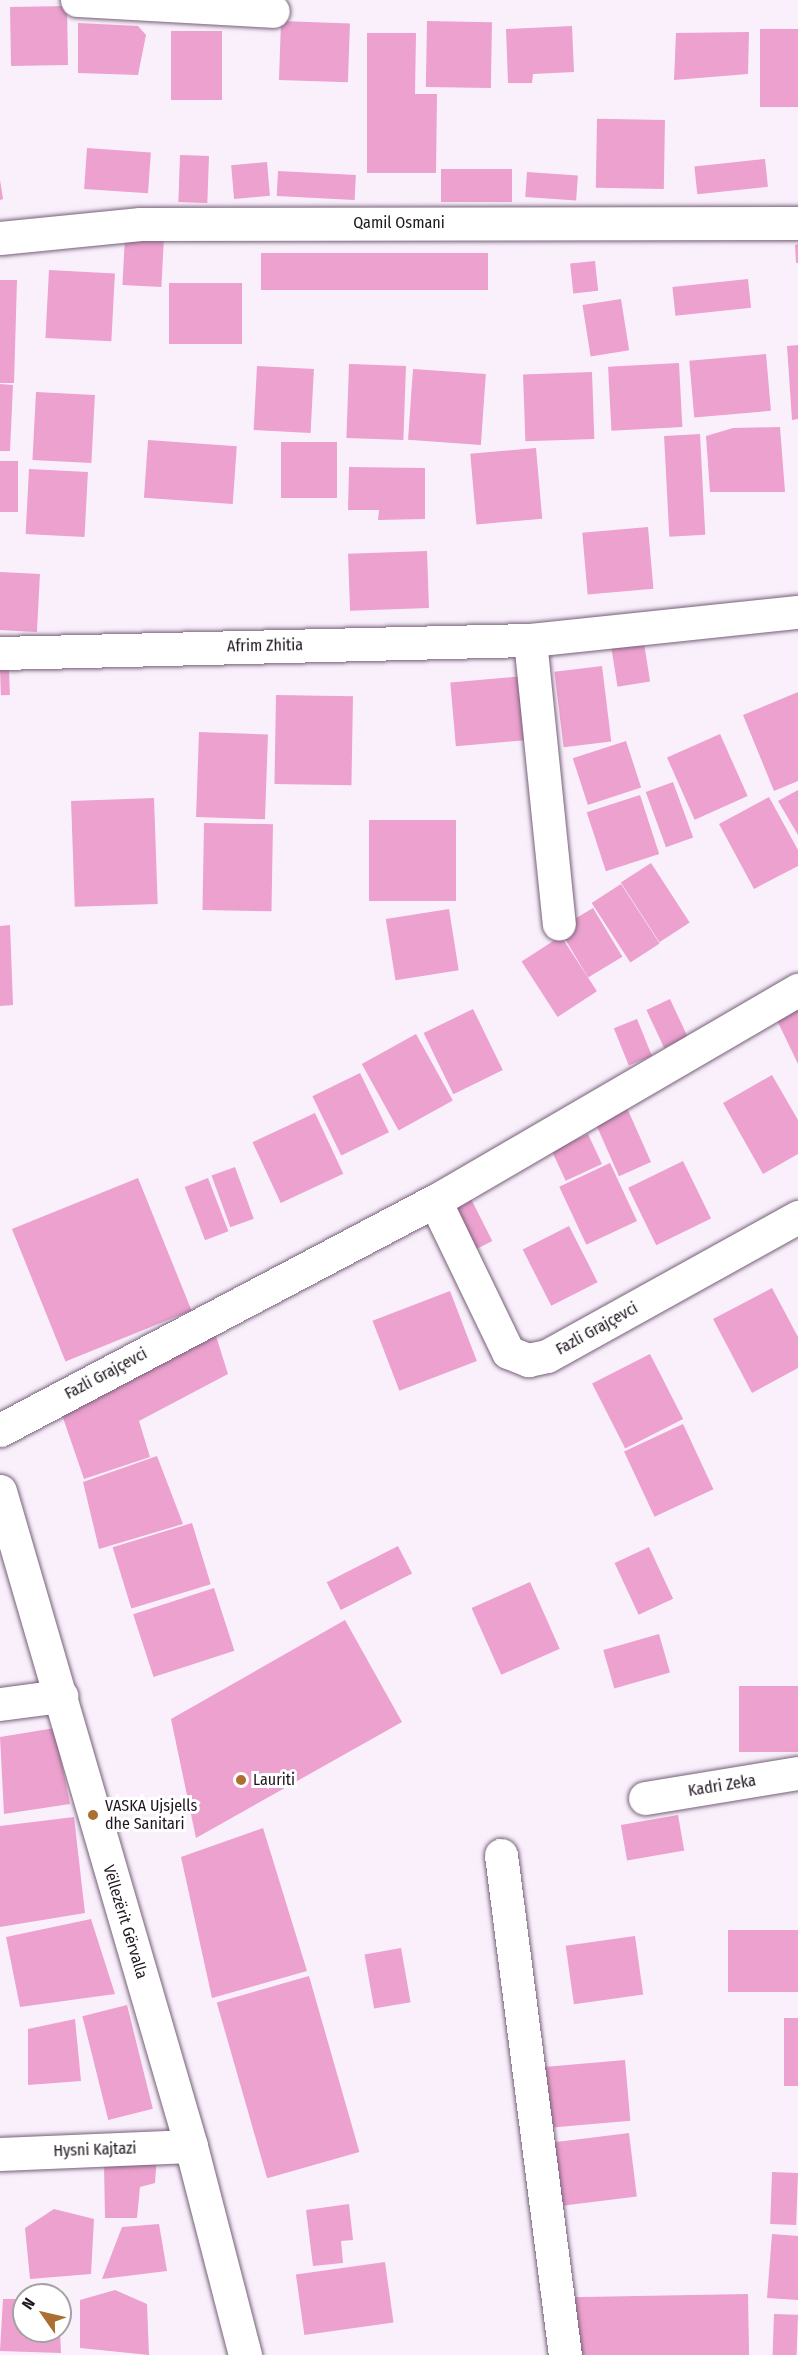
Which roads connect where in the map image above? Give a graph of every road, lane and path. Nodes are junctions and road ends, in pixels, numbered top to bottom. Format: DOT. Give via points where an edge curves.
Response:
graph roads {
  1 [pos="77,0"];
  2 [pos="273,11"];
  3 [pos="798,223"];
  4 [pos="0,238"];
  5 [pos="798,612"];
  6 [pos="530,639"];
  7 [pos="0,652"];
  8 [pos="559,924"];
  9 [pos="790,994"];
  10 [pos="435,1201"];
  11 [pos="798,1217"];
  12 [pos="0,1430"];
  13 [pos="0,1491"];
  14 [pos="61,1696"];
  15 [pos="0,1704"];
  16 [pos="798,1773"];
  17 [pos="645,1798"];
  18 [pos="501,1855"];
  19 [pos="191,2146"];
  20 [pos="0,2154"];
  21 [pos="245,2355"];
  22 [pos="565,2355"];
  1 -- 2 [label="street"];
  3 -- 4 [label="street, Qamil Osmani" via="140,224"];
  5 -- 6 [label="street, Afrim Zhitia"];
  6 -- 7 [label="street, Afrim Zhitia"];
  6 -- 8 [label="street"];
  9 -- 10 [label="street, Fazli Grajçevci"];
  10 -- 11 [label="street, Fazli Grajçevci" via="508,1352 528,1360 548,1356"];
  10 -- 12 [label="street, Fazli Grajçevci"];
  13 -- 14 [label="street, Vëllezërit Gërvalla"];
  14 -- 15 [label="street"];
  14 -- 19 [label="street, Vëllezërit Gërvalla"];
  16 -- 17 [label="street, Kadri Zeka"];
  18 -- 22 [label="street"];
  19 -- 20 [label="street, Hysni Kajtazi"];
  19 -- 21 [label="street, Vëllezërit Gërvalla"];
}
